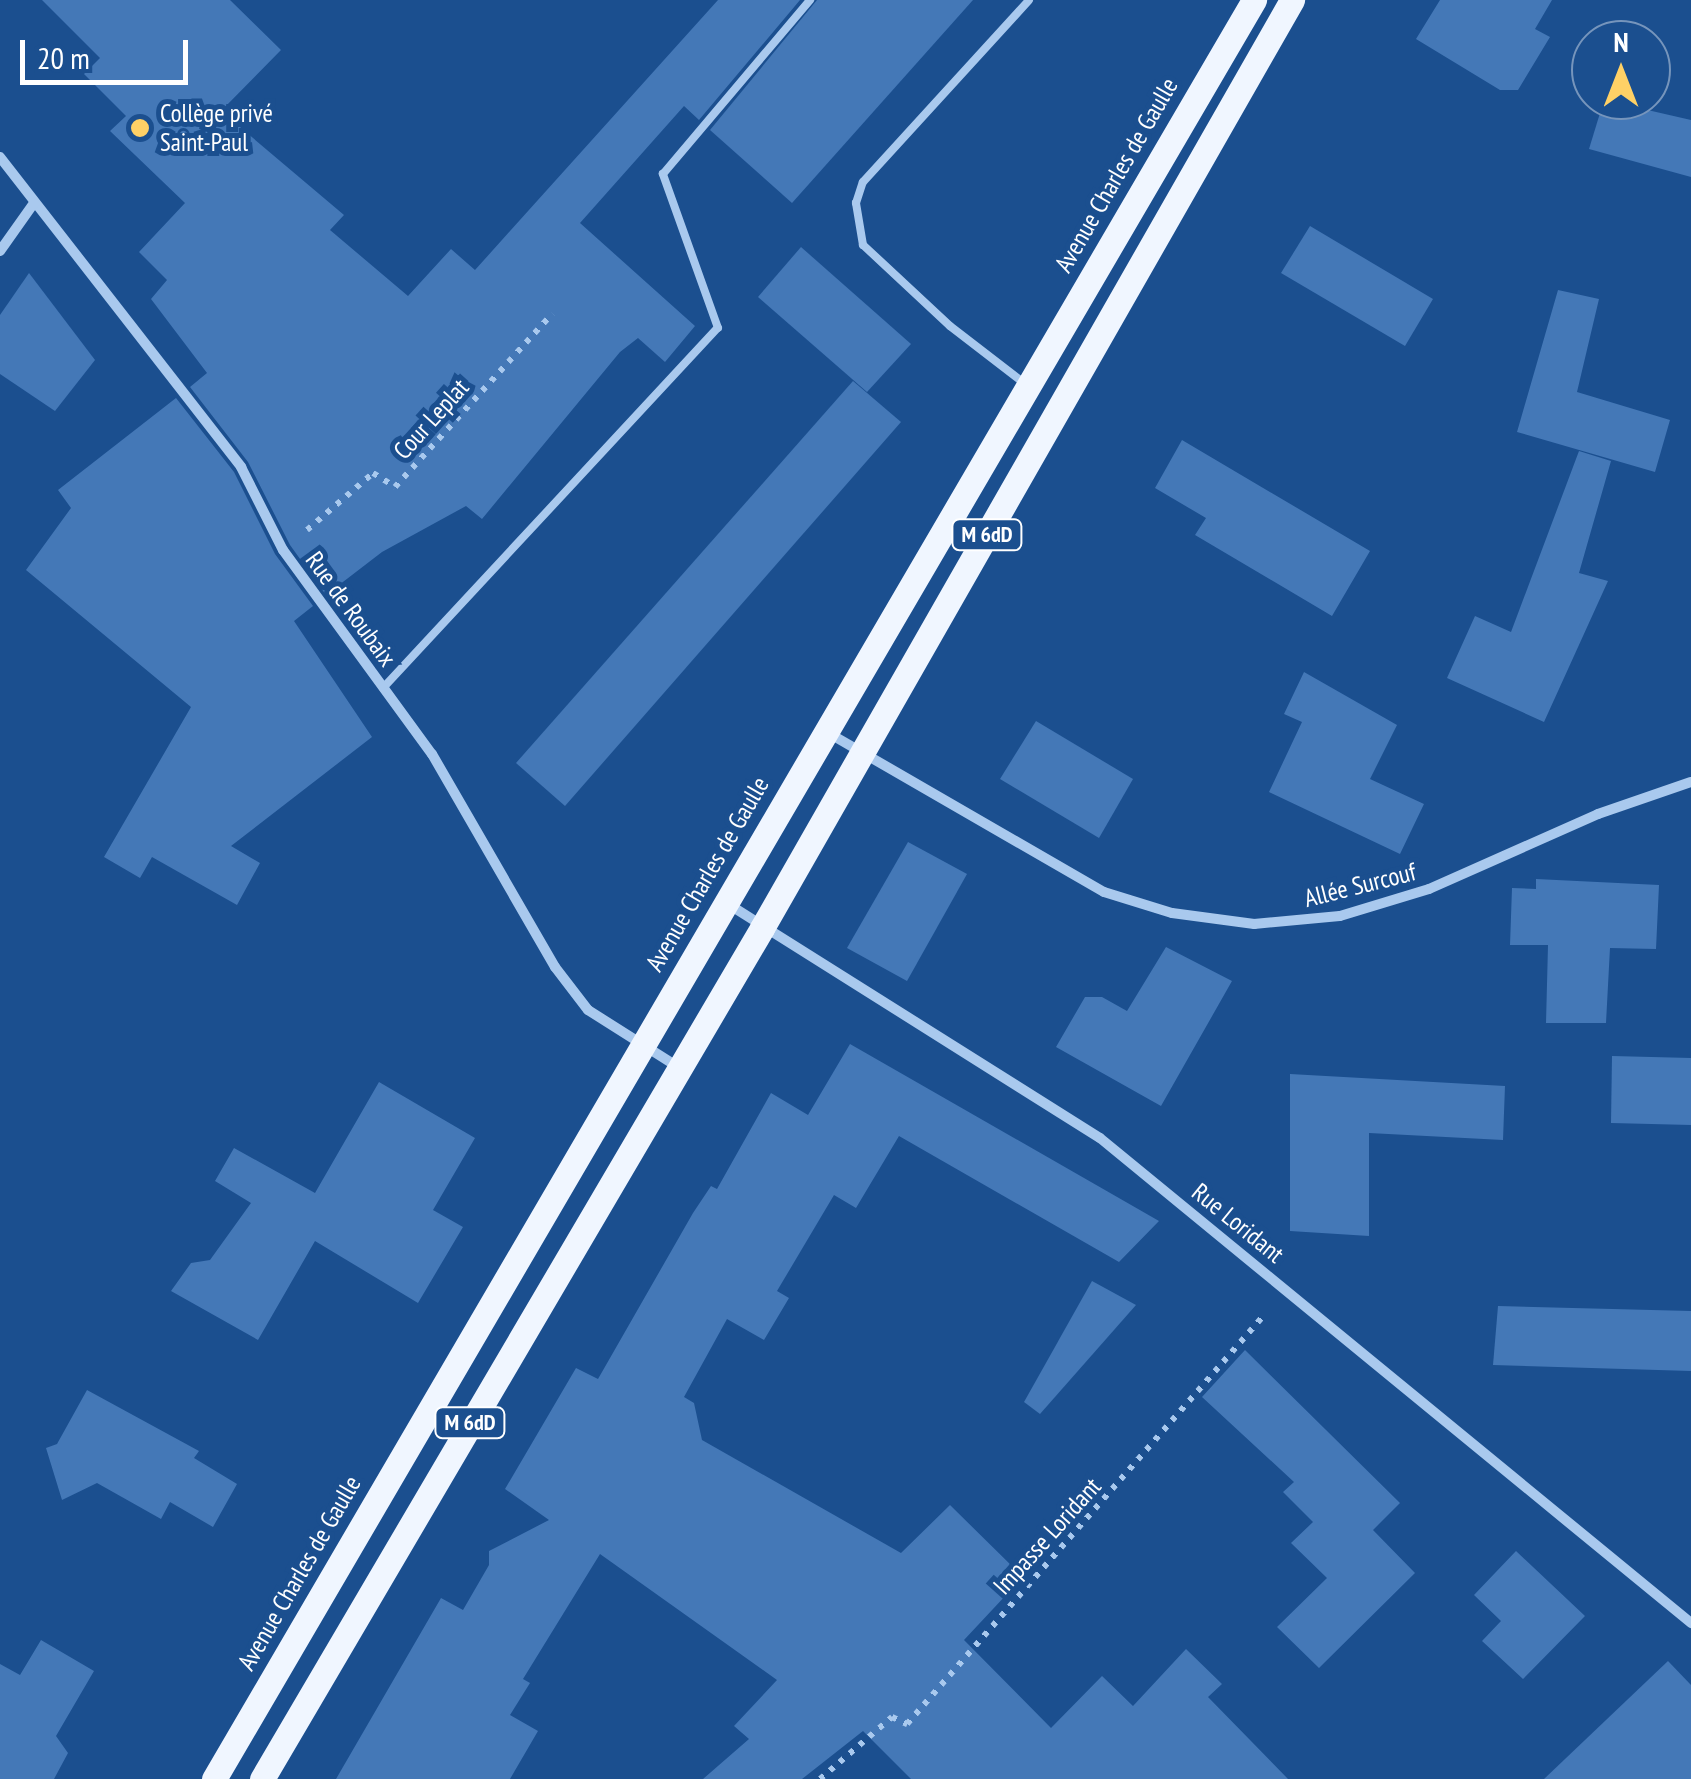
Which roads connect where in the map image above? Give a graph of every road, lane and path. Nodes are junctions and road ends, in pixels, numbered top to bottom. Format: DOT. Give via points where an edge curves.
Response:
graph roads {
  1 [pos="810,0"];
  2 [pos="1029,0"];
  3 [pos="1254,0"];
  4 [pos="1292,0"];
  5 [pos="0,157"];
  6 [pos="34,202"];
  7 [pos="0,252"];
  8 [pos="552,314"];
  9 [pos="1027,385"];
  10 [pos="283,550"];
  11 [pos="383,688"];
  12 [pos="824,730"];
  13 [pos="864,752"];
  14 [pos="1691,782"];
  15 [pos="724,902"];
  16 [pos="762,928"];
  17 [pos="640,1048"];
  18 [pos="679,1068"];
  19 [pos="1286,1289"];
  20 [pos="1691,1623"];
  21 [pos="214,1779"];
  22 [pos="262,1779"];
  23 [pos="820,1779"];
  1 -- 11 [label="lane" via="663,174 718,328"];
  2 -- 9 [label="lane" via="864,182 856,202 864,245 950,326"];
  3 -- 9 [label="main road, Avenue Charles de Gaulle"];
  4 -- 13 [label="main road, M 6dD"];
  5 -- 6 [label="street, Rue de Roubaix"];
  6 -- 7 [label="street"];
  6 -- 10 [label="street, Rue de Roubaix" via="241,467"];
  8 -- 10 [label="path, Cour Leplat" via="396,487 373,474"];
  9 -- 12 [label="main road, Avenue Charles de Gaulle"];
  10 -- 11 [label="street, Rue de Roubaix"];
  11 -- 17 [label="street, Rue de Roubaix" via="432,754 555,967 588,1010"];
  12 -- 13 [label="street, Allée Surcouf"];
  12 -- 15 [label="main road, Avenue Charles de Gaulle"];
  13 -- 14 [label="street, Allée Surcouf" via="1104,892 1212,922 1254,924 1340,916 1430,889 1598,814"];
  13 -- 16 [label="main road, M 6dD"];
  15 -- 16 [label="street, Rue Loridant"];
  15 -- 17 [label="main road, Avenue Charles de Gaulle"];
  16 -- 18 [label="main road, M 6dD"];
  16 -- 19 [label="street, Rue Loridant" via="1100,1138"];
  17 -- 18 [label="street, Rue de Roubaix"];
  17 -- 21 [label="main road, Avenue Charles de Gaulle"];
  18 -- 22 [label="main road, M 6dD"];
  19 -- 20 [label="street, Rue Loridant"];
  19 -- 23 [label="path, Impasse Loridant" via="906,1724 892,1717"];
}
